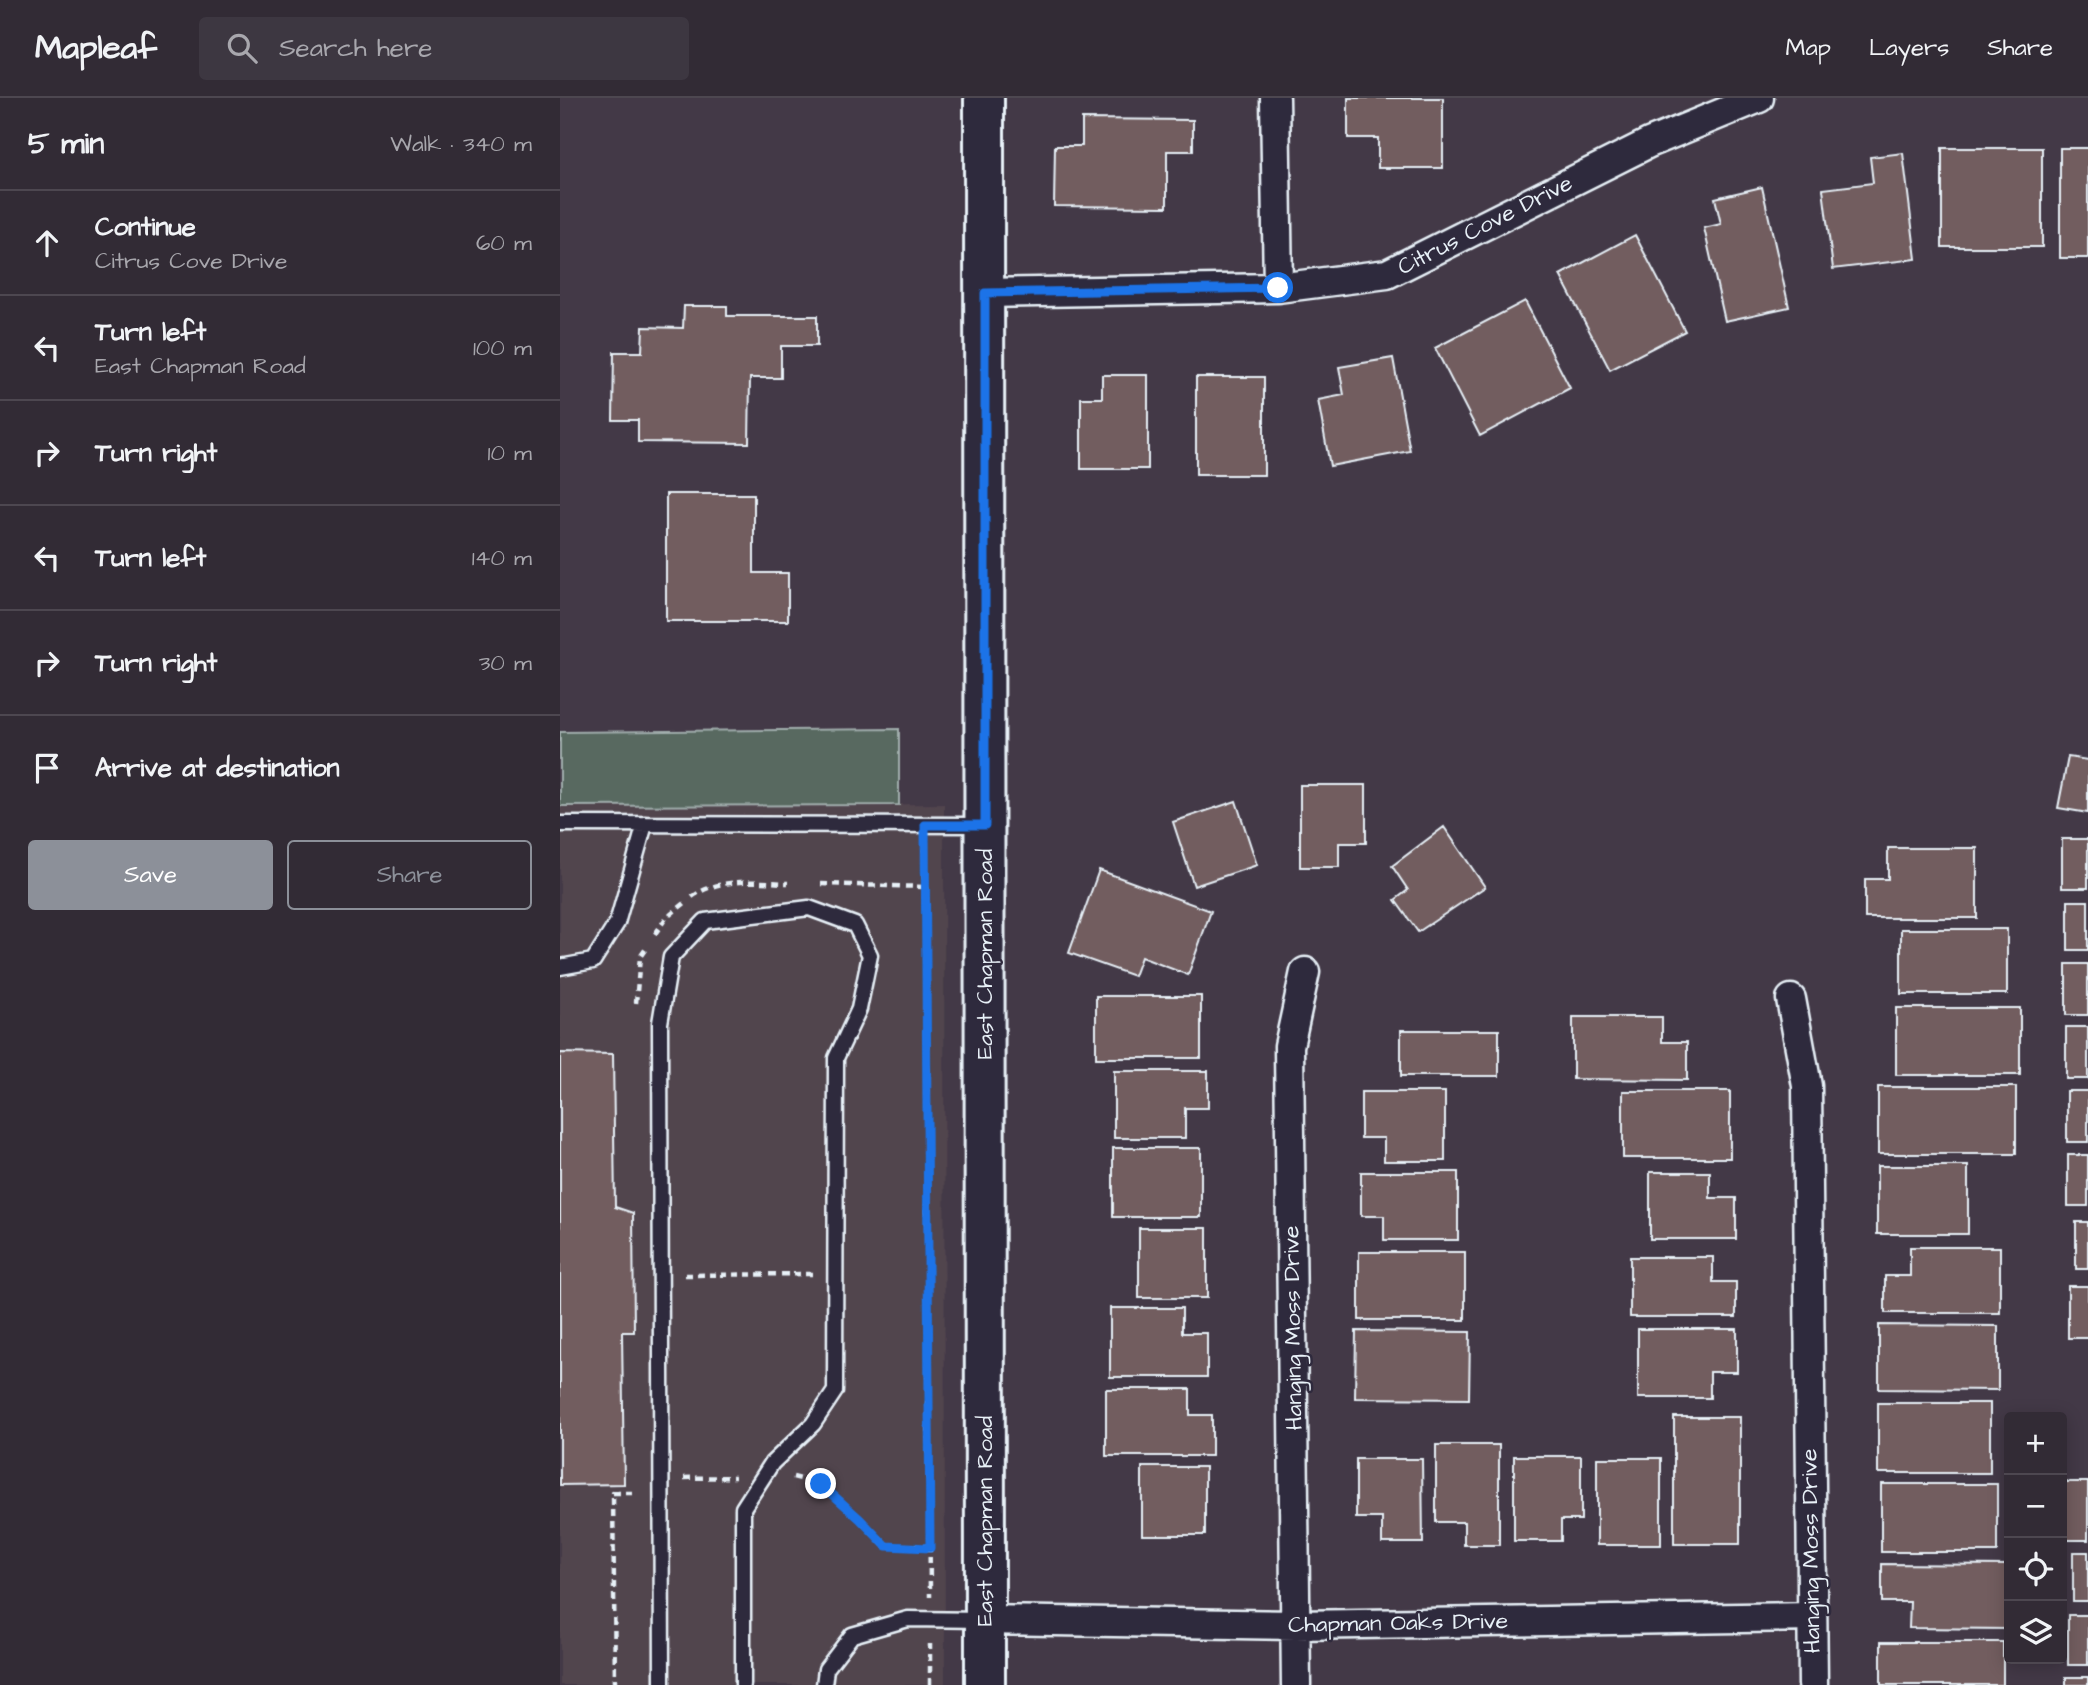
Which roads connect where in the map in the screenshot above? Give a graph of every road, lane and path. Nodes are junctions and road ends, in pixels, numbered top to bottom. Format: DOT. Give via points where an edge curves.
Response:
graph roads {
  1 [pos="984,98"];
  2 [pos="1275,98"];
  3 [pos="1759,98"];
  4 [pos="1278,288"];
  5 [pos="985,293"];
  6 [pos="560,824"];
  7 [pos="645,824"];
  8 [pos="925,825"];
  9 [pos="985,825"];
  10 [pos="560,967"];
  11 [pos="1305,972"];
  12 [pos="1791,999"];
  13 [pos="835,1274"];
  14 [pos="661,1275"];
  15 [pos="764,1476"];
  16 [pos="661,1479"];
  17 [pos="930,1548"];
  18 [pos="1811,1617"];
  19 [pos="930,1619"];
  20 [pos="985,1620"];
  21 [pos="1296,1625"];
  22 [pos="662,1685"];
  23 [pos="743,1685"];
  24 [pos="824,1685"];
  25 [pos="930,1685"];
  26 [pos="985,1685"];
  27 [pos="1297,1685"];
  28 [pos="1813,1685"];
  1 -- 5 [label="street, East Chapman Road"];
  2 -- 4 [label="street"];
  3 -- 4 [label="street, Citrus Cove Drive" via="1649,143 1387,274"];
  4 -- 5 [label="street, Citrus Cove Drive"];
  5 -- 9 [label="street, East Chapman Road"];
  6 -- 7 [label="lane"];
  7 -- 8 [label="lane"];
  7 -- 10 [label="lane" via="617,923 593,961"];
  8 -- 9 [label="lane"];
  8 -- 17 [label="path"];
  9 -- 20 [label="street, East Chapman Road"];
  11 -- 21 [label="street, Hanging Moss Drive" via="1289,1046"];
  12 -- 18 [label="street, Hanging Moss Drive" via="1807,1086"];
  13 -- 14 [label="path"];
  13 -- 14 [label="lane" via="836,1058 859,1009 870,955 855,925 809,908 705,921 671,957 660,1023"];
  13 -- 15 [label="lane" via="835,1391 813,1424"];
  14 -- 16 [label="lane"];
  15 -- 16 [label="path"];
  15 -- 17 [label="path" via="821,1484 886,1546"];
  15 -- 23 [label="lane" via="743,1508"];
  16 -- 22 [label="lane"];
  17 -- 19 [label="path"];
  18 -- 21 [label="street, Chapman Oaks Drive"];
  18 -- 28 [label="street, Hanging Moss Drive"];
  19 -- 20 [label="lane"];
  19 -- 24 [label="lane" via="908,1619 852,1635 826,1669"];
  19 -- 25 [label="path"];
  20 -- 21 [label="street, Chapman Oaks Drive"];
  20 -- 26 [label="street, East Chapman Road"];
  21 -- 27 [label="street, Hanging Moss Drive"];
}
